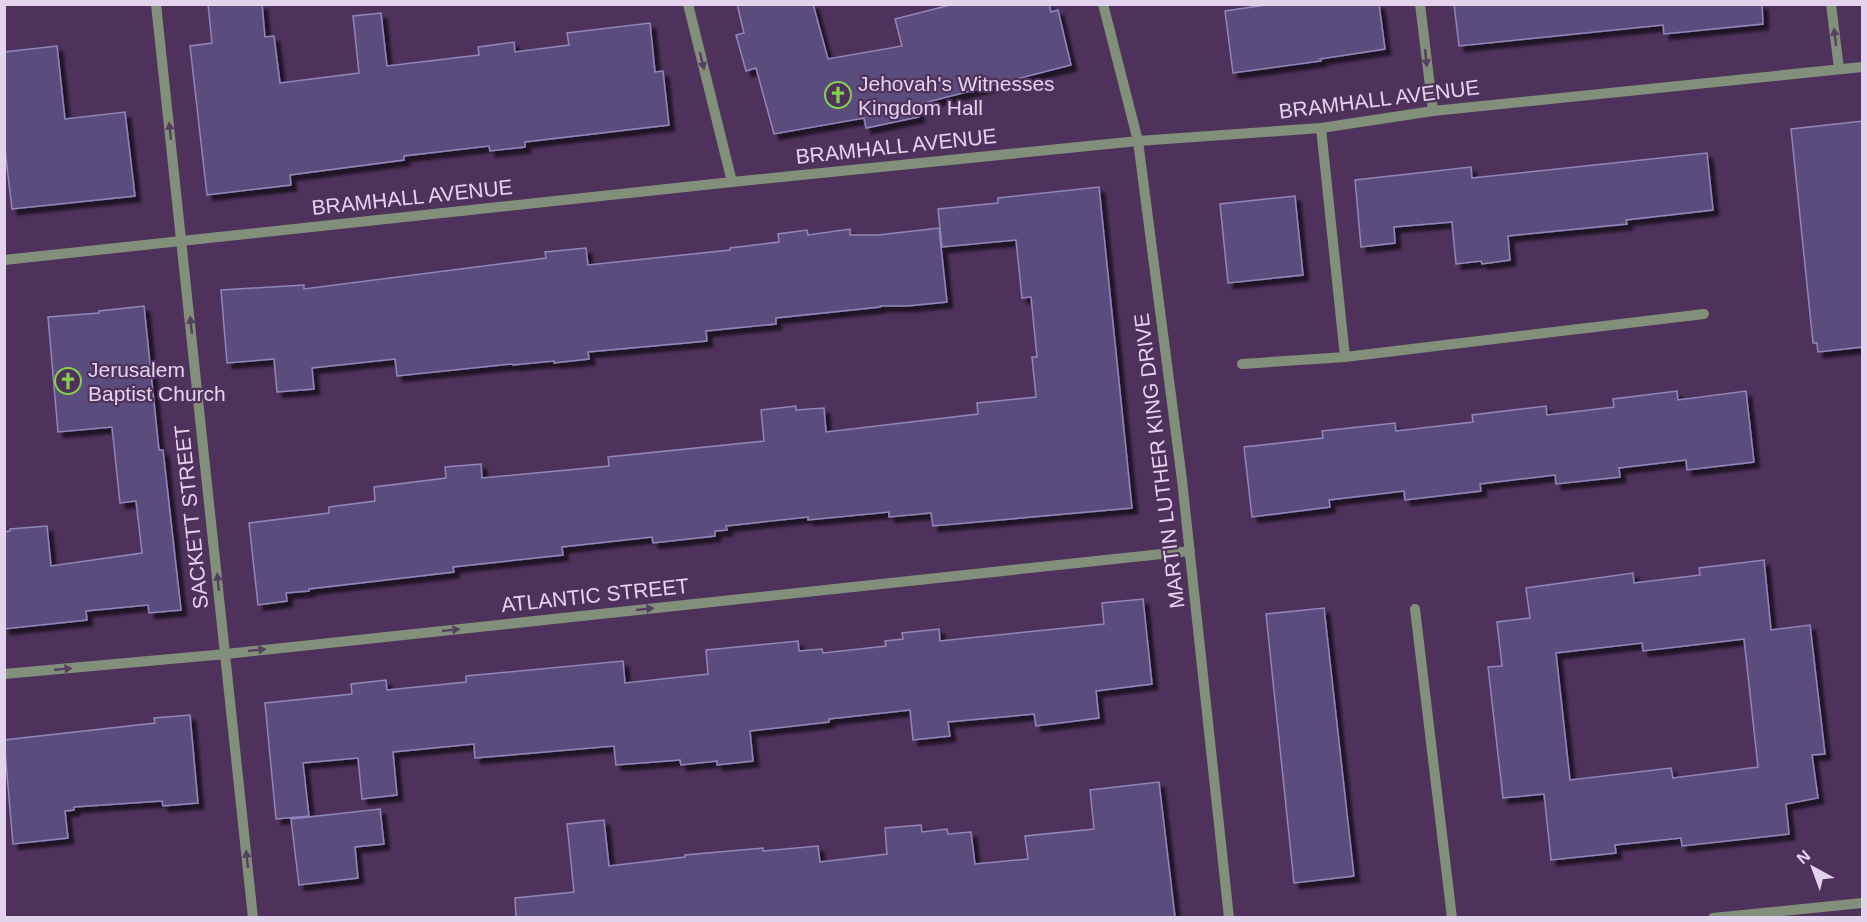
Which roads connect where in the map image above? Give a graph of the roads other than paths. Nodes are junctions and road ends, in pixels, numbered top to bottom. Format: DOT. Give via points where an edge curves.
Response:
graph roads {
  1 [pos="156,4"];
  2 [pos="688,4"];
  3 [pos="1103,4"];
  4 [pos="1420,4"];
  5 [pos="1832,4"];
  6 [pos="1863,67"];
  7 [pos="1839,69"];
  8 [pos="1433,111"];
  9 [pos="1321,128"];
  10 [pos="1138,141"];
  11 [pos="732,182"];
  12 [pos="182,242"];
  13 [pos="4,260"];
  14 [pos="1704,314"];
  15 [pos="1345,357"];
  16 [pos="1242,364"];
  17 [pos="1190,551"];
  18 [pos="1415,609"];
  19 [pos="226,654"];
  20 [pos="4,674"];
  21 [pos="1863,903"];
  22 [pos="253,918"];
  23 [pos="1229,918"];
  24 [pos="1452,918"];
  25 [pos="1713,918"];
  12 -- 1 [label="street, SACKETT STREET, one-way"];
  2 -- 11 [label="street, one-way"];
  3 -- 10 [label="street, MARTIN LUTHER KING DRIVE"];
  4 -- 8 [label="street, one-way"];
  7 -- 5 [label="street, one-way"];
  6 -- 7 [label="street, BRAMHALL AVENUE"];
  7 -- 8 [label="street, BRAMHALL AVENUE"];
  8 -- 9 [label="street, BRAMHALL AVENUE"];
  9 -- 10 [label="street, BRAMHALL AVENUE"];
  9 -- 15 [label="street"];
  10 -- 11 [label="street, BRAMHALL AVENUE"];
  10 -- 17 [label="street, MARTIN LUTHER KING DRIVE"];
  11 -- 12 [label="street, BRAMHALL AVENUE"];
  12 -- 13 [label="street, BRAMHALL AVENUE"];
  19 -- 12 [label="street, SACKETT STREET, one-way"];
  14 -- 15 [label="street"];
  15 -- 16 [label="street"];
  19 -- 17 [label="street, ATLANTIC STREET, one-way"];
  17 -- 23 [label="street, MARTIN LUTHER KING DRIVE"];
  18 -- 24 [label="street"];
  20 -- 19 [label="street, ATLANTIC STREET, one-way"];
  22 -- 19 [label="street, SACKETT STREET, one-way"];
  21 -- 25 [label="street"];
}
